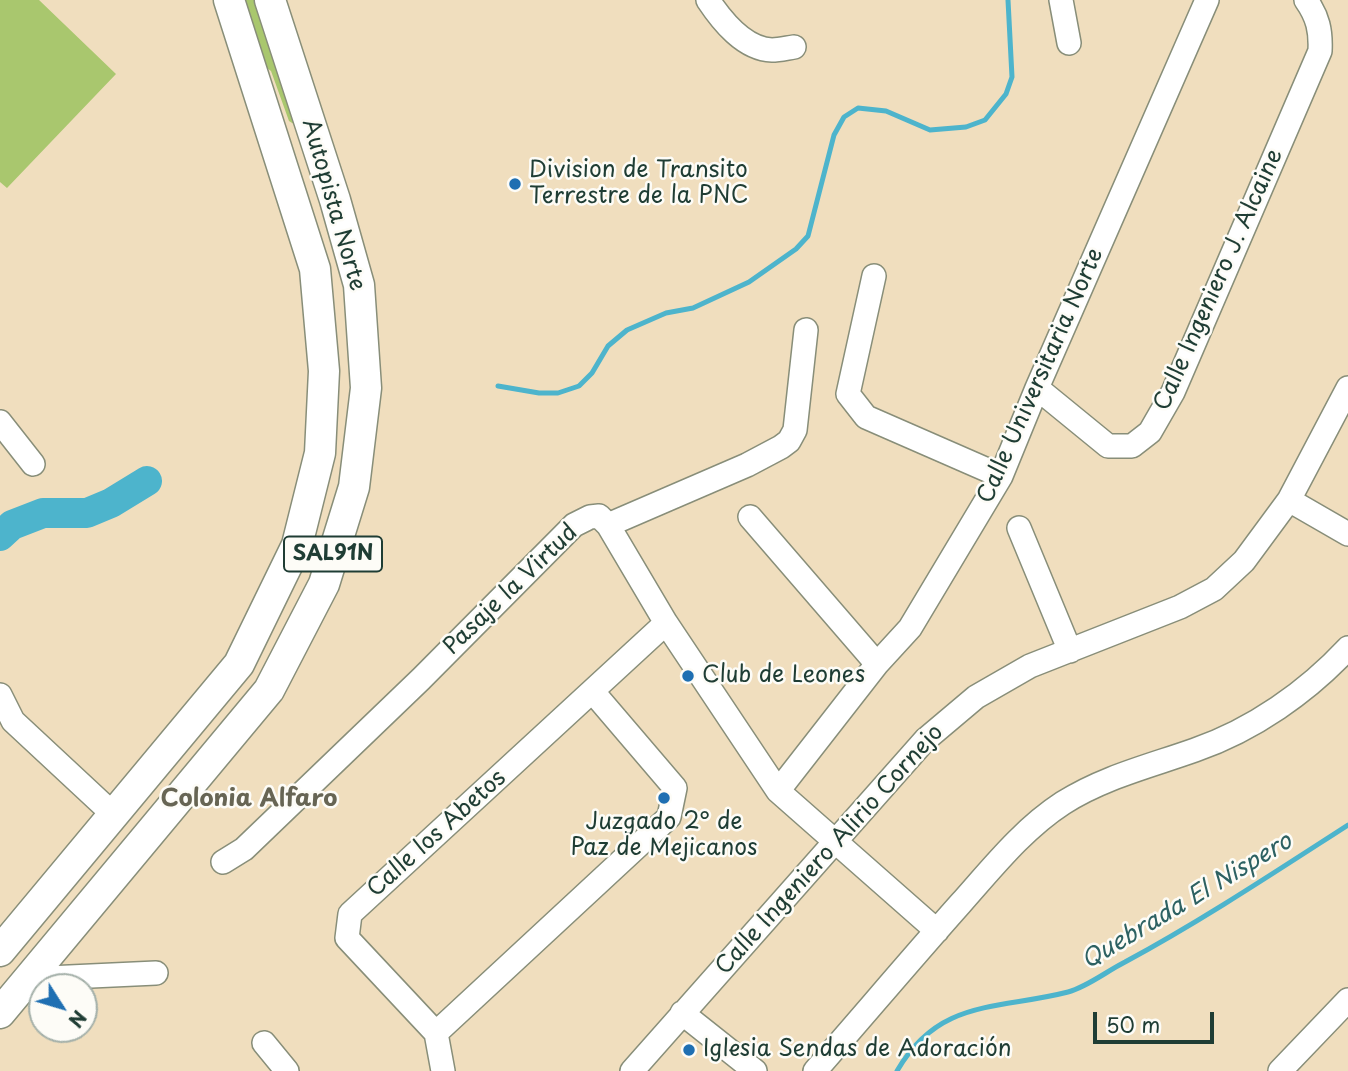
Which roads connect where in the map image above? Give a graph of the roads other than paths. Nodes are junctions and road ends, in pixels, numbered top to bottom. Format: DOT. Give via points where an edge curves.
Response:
graph roads {
  1 [pos="229,0"];
  2 [pos="270,0"];
  3 [pos="708,0"];
  4 [pos="1061,0"];
  5 [pos="1207,0"];
  6 [pos="1306,0"];
  7 [pos="1069,43"];
  8 [pos="794,47"];
  9 [pos="251,69"];
  10 [pos="306,116"];
  11 [pos="332,192"];
  12 [pos="295,205"];
  13 [pos="874,276"];
  14 [pos="806,330"];
  15 [pos="1037,388"];
  16 [pos="1348,388"];
  17 [pos="0,422"];
  18 [pos="33,464"];
  19 [pos="1001,476"];
  20 [pos="1289,500"];
  21 [pos="750,517"];
  22 [pos="608,525"];
  23 [pos="1019,528"];
  24 [pos="1348,534"];
  25 [pos="666,624"];
  26 [pos="1348,648"];
  27 [pos="1070,652"];
  28 [pos="877,664"];
  29 [pos="593,692"];
  30 [pos="0,695"];
  31 [pos="7,726"];
  32 [pos="778,791"];
  33 [pos="114,815"];
  34 [pos="835,840"];
  35 [pos="223,862"];
  36 [pos="937,931"];
  37 [pos="0,951"];
  38 [pos="38,969"];
  39 [pos="156,973"];
  40 [pos="1348,1000"];
  41 [pos="0,1013"];
  42 [pos="682,1013"];
  43 [pos="436,1033"];
  44 [pos="264,1043"];
  45 [pos="288,1071"];
  46 [pos="443,1071"];
  47 [pos="632,1071"];
  48 [pos="755,1071"];
  49 [pos="816,1071"];
  50 [pos="1280,1071"];
  1 -- 9 [label="main road, Autopista Norte / SAL91N"];
  2 -- 10 [label="main road, Autopista Norte / SAL91N"];
  3 -- 8 [label="street" via="731,30 755,46 771,50"];
  4 -- 7 [label="street"];
  5 -- 15 [label="street, Calle Universitaria Norte"];
  6 -- 15 [label="street, Calle Ingeniero J. Alcaine" via="1321,32 1320,51 1173,393 1150,432 1132,446 1108,446"];
  9 -- 10 [label="main road" via="264,75 288,134 297,138 304,133"];
  9 -- 12 [label="main road, Autopista Norte / SAL91N"];
  10 -- 11 [label="main road, Autopista Norte / SAL91N"];
  11 -- 12 [label="main road" via="321,178 308,177 298,188"];
  11 -- 38 [label="main road, Autopista Norte / SAL91N" via="359,285 366,388 354,488 324,584 269,690"];
  12 -- 33 [label="main road, Autopista Norte / SAL91N" via="315,269 324,371 320,453 298,545 239,664"];
  13 -- 19 [label="street" via="848,394 866,416"];
  14 -- 22 [label="street" via="795,430 789,441 747,465"];
  15 -- 19 [label="street, Calle Universitaria Norte"];
  16 -- 20 [label="street, Calle Ingeniero Alirio Cornejo"];
  17 -- 18 [label="street"];
  19 -- 28 [label="street, Calle Universitaria Norte" via="910,628"];
  20 -- 24 [label="street"];
  20 -- 27 [label="street, Calle Ingeniero Alirio Cornejo" via="1244,561 1214,589"];
  21 -- 28 [label="street"];
  22 -- 25 [label="street, Pasaje la Virtud"];
  22 -- 35 [label="street, Pasaje la Virtud" via="599,516 574,525 244,849"];
  23 -- 27 [label="street"];
  25 -- 29 [label="street, Calle los Abetos"];
  25 -- 32 [label="street, Pasaje la Virtud"];
  26 -- 36 [label="street" via="1309,684 1243,729 1121,774 1057,808 1016,841"];
  27 -- 34 [label="street, Calle Ingeniero Alirio Cornejo" via="1030,666 976,697 925,740"];
  28 -- 32 [label="street, Calle Universitaria Norte"];
  29 -- 43 [label="street" via="675,788 669,817"];
  29 -- 43 [label="street, Calle los Abetos" via="350,914 347,938"];
  30 -- 31 [label="street"];
  31 -- 33 [label="street"];
  32 -- 34 [label="street, Pasaje la Virtud"];
  33 -- 37 [label="main road, Autopista Norte / SAL91N"];
  34 -- 36 [label="street, Pasaje la Virtud"];
  34 -- 42 [label="street, Calle Ingeniero Alirio Cornejo"];
  36 -- 49 [label="street"];
  38 -- 39 [label="street" via="48,978"];
  38 -- 41 [label="main road, Autopista Norte / SAL91N"];
  40 -- 50 [label="street"];
  42 -- 47 [label="street, Calle Ingeniero Alirio Cornejo"];
  42 -- 48 [label="street"];
  43 -- 46 [label="street"];
  44 -- 45 [label="street"];
}
